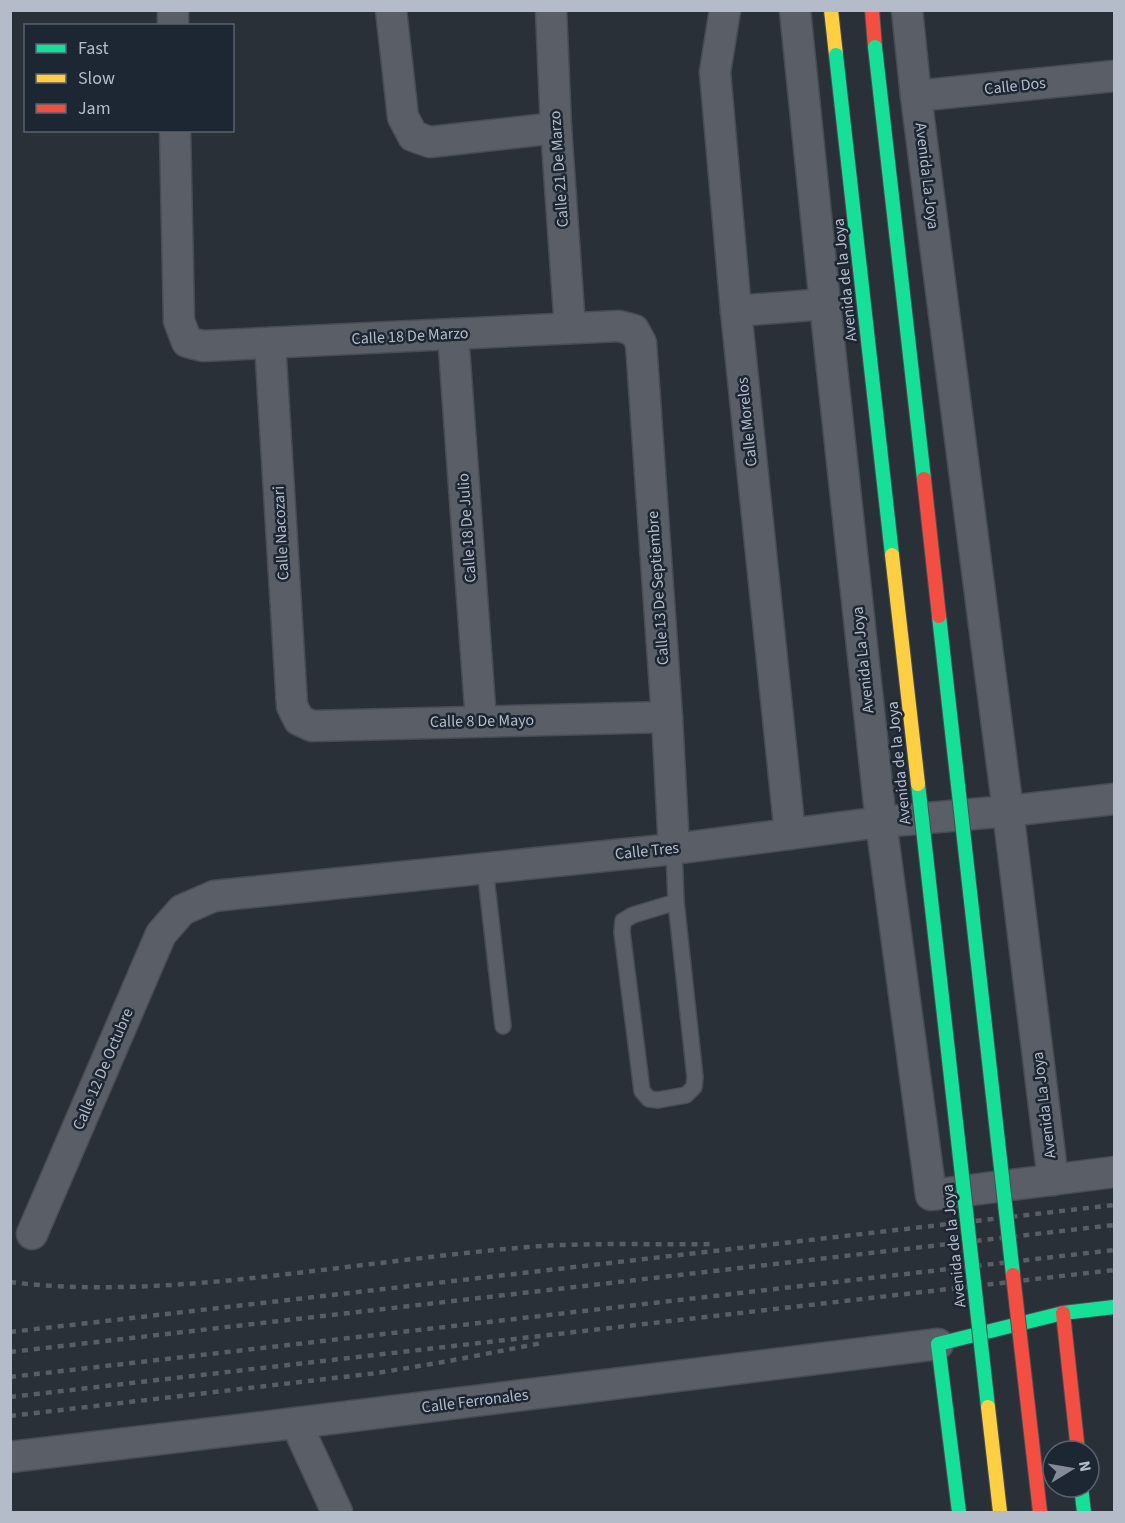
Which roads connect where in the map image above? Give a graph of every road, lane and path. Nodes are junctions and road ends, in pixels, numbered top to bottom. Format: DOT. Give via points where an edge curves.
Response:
graph roads {
  1 [pos="391,10"];
  2 [pos="551,10"];
  3 [pos="725,10"];
  4 [pos="795,10"];
  5 [pos="831,10"];
  6 [pos="872,10"];
  7 [pos="907,10"];
  8 [pos="1114,76"];
  9 [pos="916,96"];
  10 [pos="556,128"];
  11 [pos="175,132"];
  12 [pos="825,304"];
  13 [pos="736,311"];
  14 [pos="570,328"];
  15 [pos="634,330"];
  16 [pos="453,334"];
  17 [pos="270,343"];
  18 [pos="667,717"];
  19 [pos="299,720"];
  20 [pos="481,721"];
  21 [pos="1114,799"];
  22 [pos="1008,811"];
  23 [pos="881,822"];
  24 [pos="790,834"];
  25 [pos="674,849"];
  26 [pos="485,868"];
  27 [pos="676,902"];
  28 [pos="182,910"];
  29 [pos="503,1026"];
  30 [pos="1114,1172"];
  31 [pos="1053,1180"];
  32 [pos="32,1234"];
  33 [pos="1114,1307"];
  34 [pos="1063,1313"];
  35 [pos="938,1344"];
  36 [pos="296,1423"];
  37 [pos="1077,1439"];
  38 [pos="10,1457"];
  39 [pos="337,1512"];
  40 [pos="959,1512"];
  41 [pos="1000,1512"];
  42 [pos="1040,1512"];
  1 -- 10 [label="street" via="404,117 413,136 430,142"];
  2 -- 10 [label="street, Calle 21 De Marzo"];
  3 -- 13 [label="street, Calle Morelos" via="715,72"];
  4 -- 12 [label="street, Avenida La Joya"];
  5 -- 41 [label="main road, Avenida de la Joya, bridge"];
  6 -- 42 [label="main road, bridge"];
  7 -- 9 [label="street, Avenida La Joya"];
  8 -- 9 [label="street, Calle Dos"];
  9 -- 22 [label="street, Avenida La Joya"];
  10 -- 14 [label="street, Calle 21 De Marzo"];
  11 -- 17 [label="street, Calle 18 De Marzo" via="179,321 187,342 203,346"];
  12 -- 13 [label="street"];
  12 -- 23 [label="street, Avenida La Joya"];
  13 -- 24 [label="street, Calle Morelos"];
  14 -- 15 [label="street, Calle 18 De Marzo" via="619,326"];
  14 -- 16 [label="street, Calle 18 De Marzo"];
  15 -- 18 [label="street, Calle 13 De Septiembre" via="641,343"];
  16 -- 17 [label="street, Calle 18 De Marzo"];
  16 -- 20 [label="street, Calle 18 De Julio"];
  17 -- 19 [label="street, Calle Nacozari" via="292,706"];
  18 -- 20 [label="street, Calle 8 De Mayo"];
  18 -- 25 [label="street, Calle 13 De Septiembre"];
  19 -- 20 [label="street, Calle 8 De Mayo" via="312,726"];
  21 -- 22 [label="street, Calle Tres"];
  22 -- 23 [label="street, Calle Tres"];
  22 -- 31 [label="street, Avenida La Joya"];
  23 -- 24 [label="street, Calle Tres"];
  23 -- 31 [label="street, Avenida La Joya" via="931,1195"];
  24 -- 25 [label="street, Calle Tres"];
  25 -- 26 [label="street, Calle Tres"];
  25 -- 27 [label="lane"];
  26 -- 28 [label="street, Calle Tres" via="214,897"];
  26 -- 29 [label="lane"];
  27 -- 27 [label="lane" via="694,1087 686,1095 649,1099 642,1091 622,933 624,921 633,915"];
  28 -- 32 [label="street, Calle 12 De Octubre" via="161,934"];
  30 -- 31 [label="street"];
  33 -- 34 [label="main road"];
  34 -- 35 [label="main road"];
  34 -- 37 [label="main road"];
  35 -- 36 [label="street, Calle Ferronales"];
  35 -- 40 [label="main road"];
  36 -- 38 [label="street, Calle Ferronales"];
  36 -- 39 [label="street"];
}
